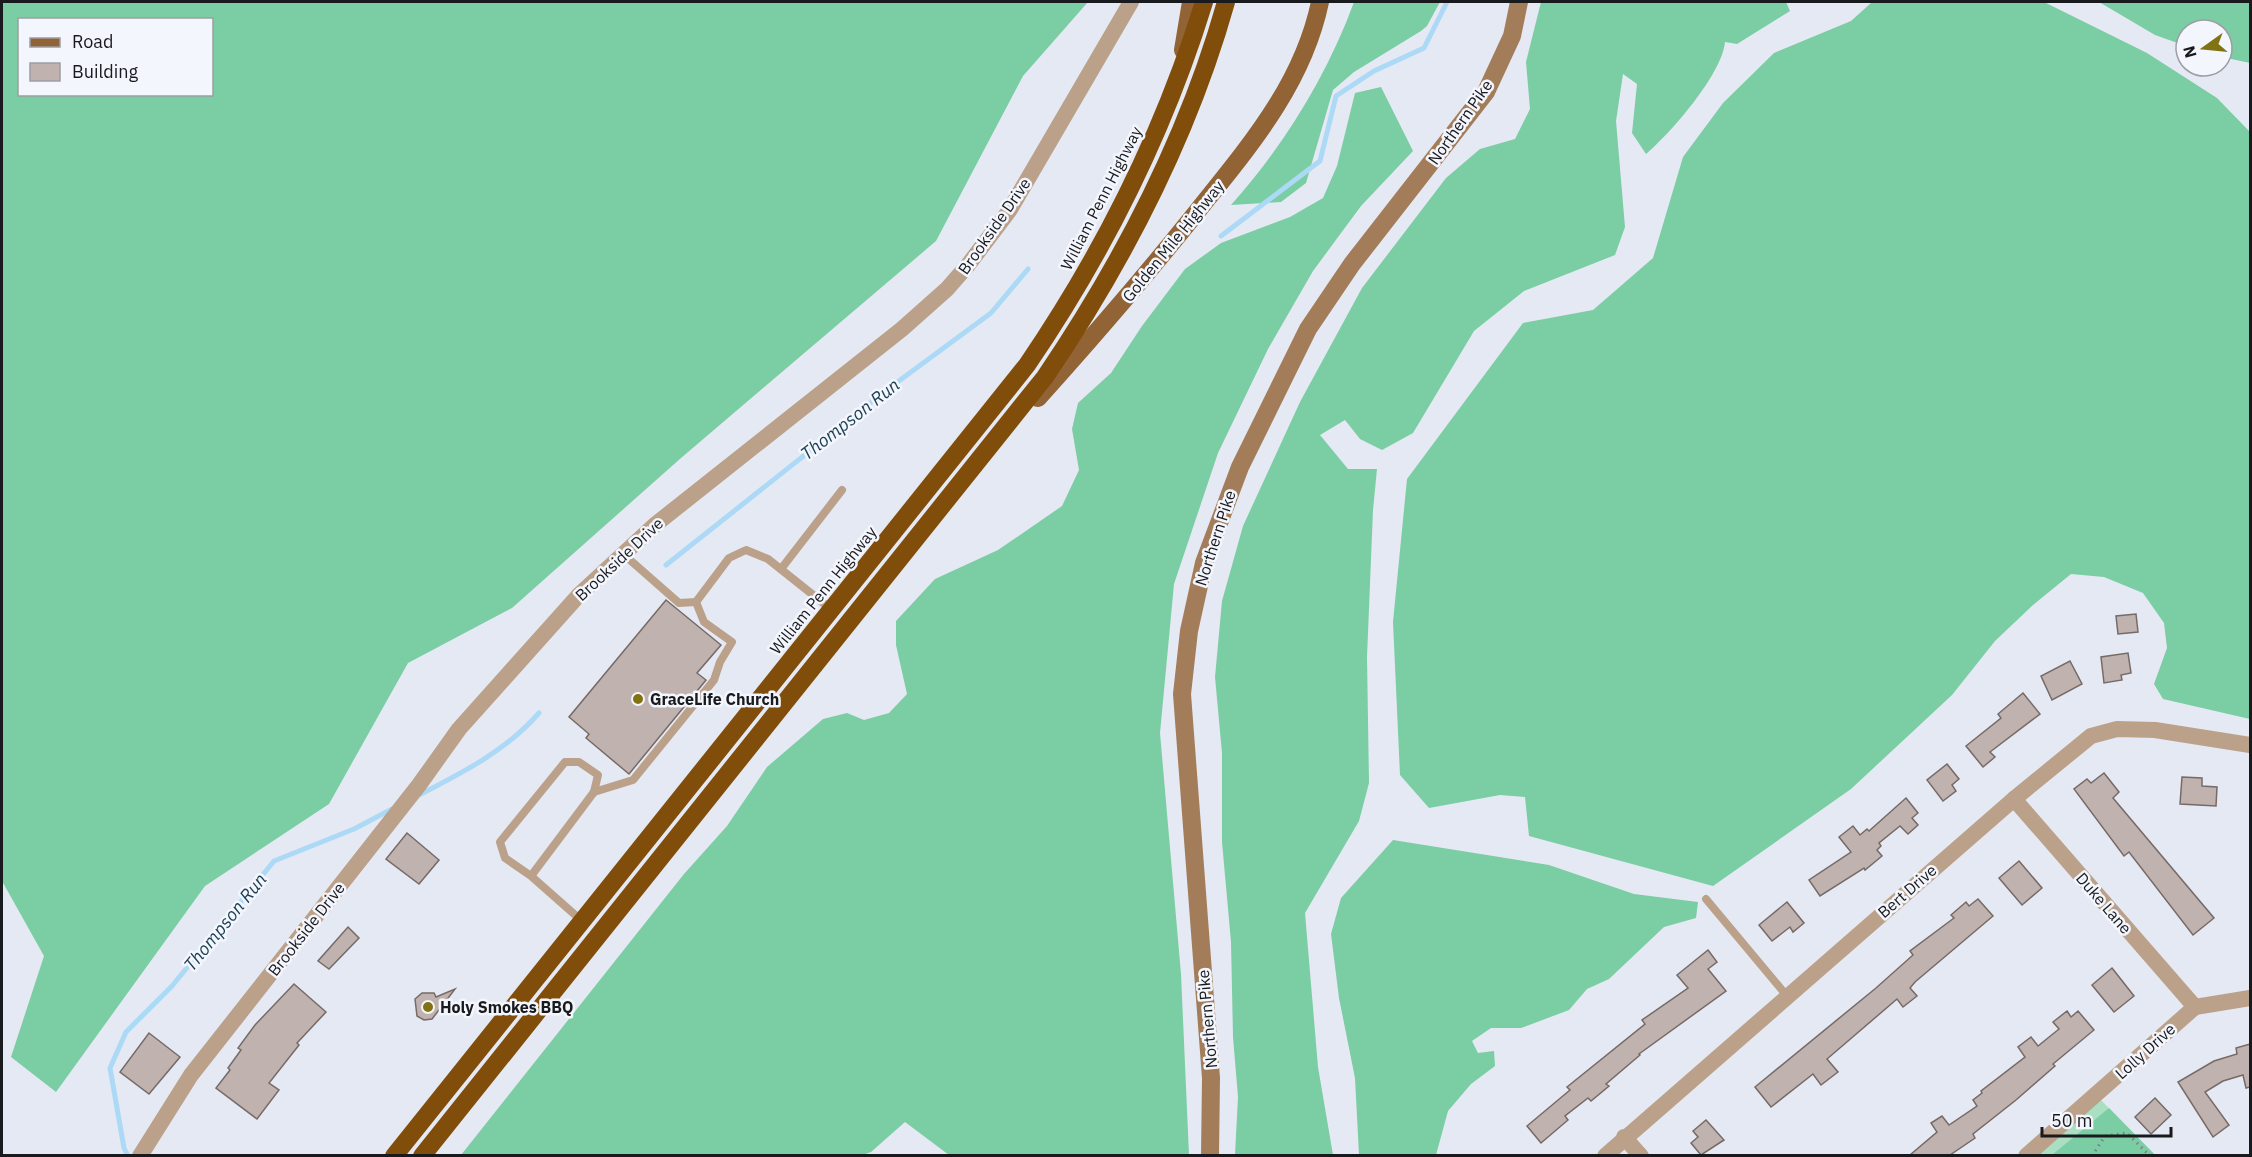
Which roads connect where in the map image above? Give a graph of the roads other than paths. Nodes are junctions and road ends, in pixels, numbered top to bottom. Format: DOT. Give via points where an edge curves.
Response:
graph roads {
  1 [pos="1131,2"];
  2 [pos="1191,2"];
  3 [pos="1204,2"];
  4 [pos="1226,2"];
  5 [pos="1320,2"];
  6 [pos="1520,2"];
  7 [pos="1177,82"];
  8 [pos="986,454"];
  9 [pos="842,490"];
  10 [pos="622,553"];
  11 [pos="781,569"];
  12 [pos="696,602"];
  13 [pos="832,610"];
  14 [pos="2250,745"];
  15 [pos="594,792"];
  16 [pos="2014,799"];
  17 [pos="531,876"];
  18 [pos="1706,899"];
  19 [pos="583,921"];
  20 [pos="1787,996"];
  21 [pos="2250,998"];
  22 [pos="2195,1007"];
  23 [pos="1624,1137"];
  24 [pos="140,1155"];
  25 [pos="394,1155"];
  26 [pos="422,1155"];
  27 [pos="1210,1155"];
  28 [pos="1605,1155"];
  29 [pos="1641,1155"];
  30 [pos="2026,1155"];
  1 -- 10 [label="street, Brookside Drive" via="1009,211 947,289"];
  2 -- 7 [label="main road"];
  3 -- 7 [label="highway, William Penn Highway"];
  4 -- 8 [label="highway" via="1180,133 1119,257 1050,369"];
  5 -- 8 [label="main road, Golden Mile Highway" via="1297,72 1261,130 1122,305"];
  6 -- 27 [label="main road, Northern Pike" via="1512,36 1485,92 1352,264 1308,329 1240,467 1204,563 1189,631 1182,694 1211,1078"];
  7 -- 13 [label="highway, William Penn Highway" via="1120,211 1054,325 1001,401"];
  8 -- 26 [label="highway"];
  9 -- 11 [label="lane"];
  10 -- 12 [label="lane" via="678,603"];
  10 -- 24 [label="street, Brookside Drive" via="578,596 459,729 191,1075"];
  11 -- 12 [label="lane" via="746,550 729,558"];
  11 -- 13 [label="lane"];
  12 -- 15 [label="lane" via="704,622 732,642 714,680 633,780"];
  13 -- 19 [label="highway, William Penn Highway"];
  14 -- 16 [label="street, Bert Drive" via="2155,730 2117,729 2091,736"];
  15 -- 17 [label="lane"];
  15 -- 17 [label="lane" via="598,775 579,762 565,762 500,842 505,858"];
  16 -- 20 [label="street, Bert Drive"];
  16 -- 22 [label="street, Duke Lane"];
  17 -- 19 [label="lane"];
  18 -- 20 [label="lane"];
  19 -- 25 [label="highway, William Penn Highway"];
  20 -- 23 [label="street, Bert Drive"];
  21 -- 22 [label="street"];
  22 -- 30 [label="street, Lolly Drive"];
  23 -- 28 [label="street, Bert Drive"];
  23 -- 29 [label="street"];
}
